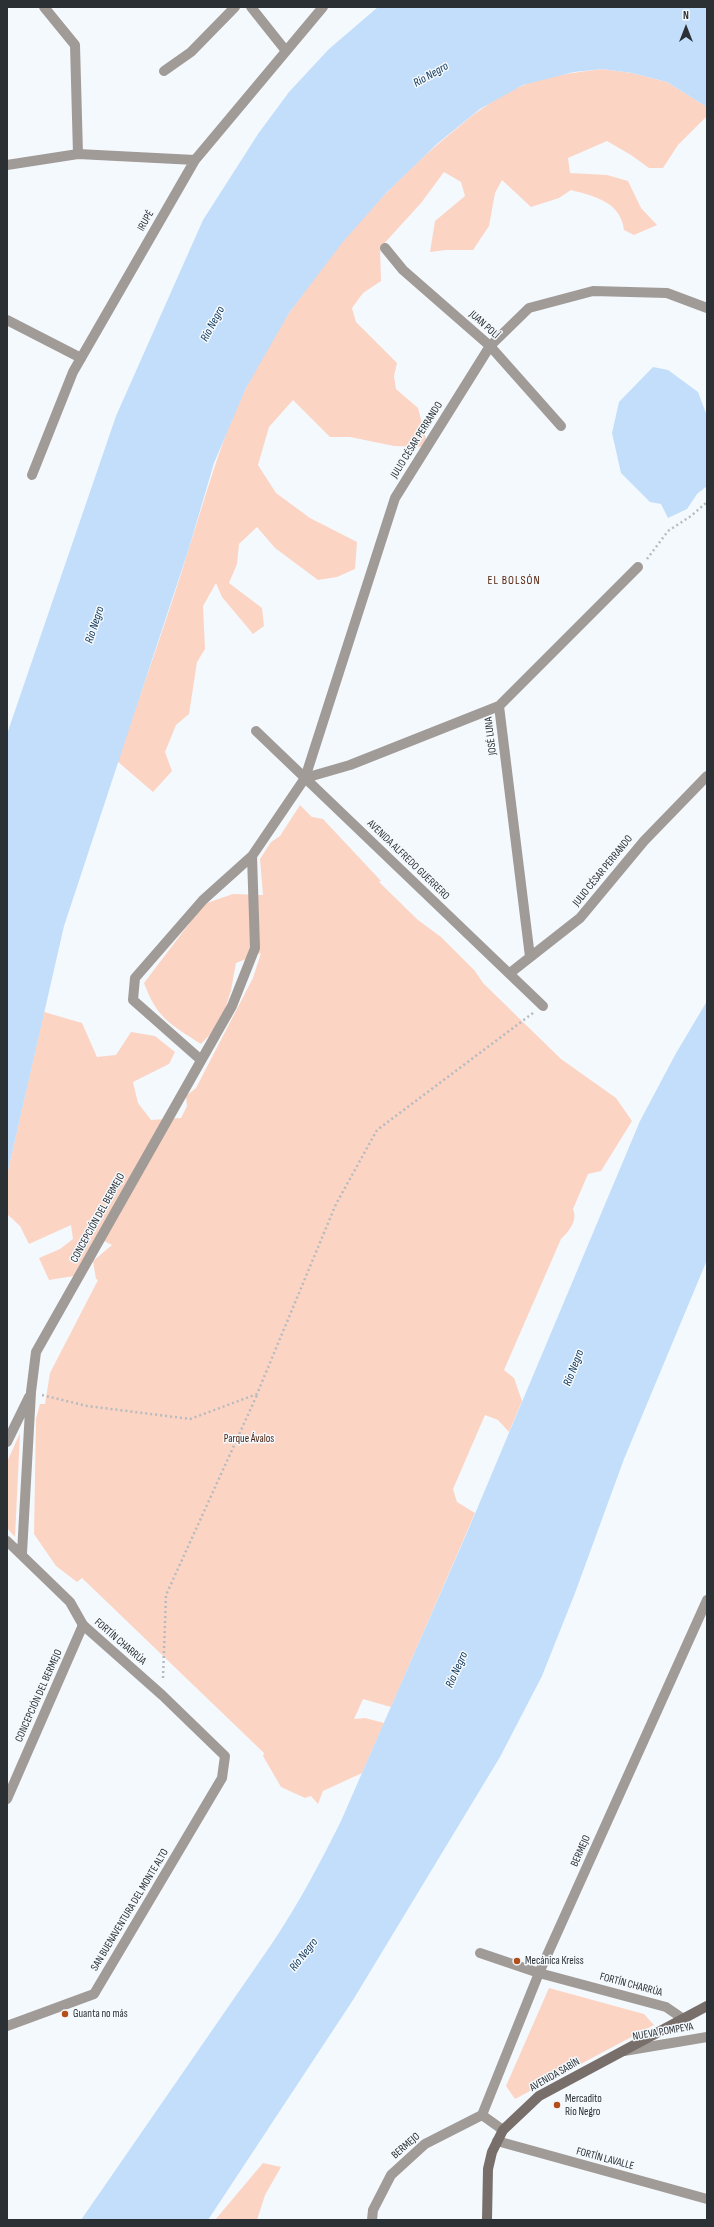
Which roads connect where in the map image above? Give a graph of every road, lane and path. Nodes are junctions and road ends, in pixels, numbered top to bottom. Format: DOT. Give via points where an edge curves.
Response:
graph roads {
  1 [pos="44,7"];
  2 [pos="235,7"];
  3 [pos="251,7"];
  4 [pos="324,7"];
  5 [pos="286,51"];
  6 [pos="164,71"];
  7 [pos="78,154"];
  8 [pos="195,160"];
  9 [pos="7,165"];
  10 [pos="385,248"];
  11 [pos="707,308"];
  12 [pos="7,320"];
  13 [pos="490,346"];
  14 [pos="81,358"];
  15 [pos="561,426"];
  16 [pos="32,475"];
  17 [pos="707,502"];
  18 [pos="638,567"];
  19 [pos="500,706"];
  20 [pos="256,731"];
  21 [pos="707,776"];
  22 [pos="304,778"];
  23 [pos="252,856"];
  24 [pos="530,957"];
  25 [pos="510,973"];
  26 [pos="543,1006"];
  27 [pos="201,1060"];
  28 [pos="31,1392"];
  29 [pos="257,1394"];
  30 [pos="7,1442"];
  31 [pos="7,1540"];
  32 [pos="22,1553"];
  33 [pos="707,1600"];
  34 [pos="703,1621"];
  35 [pos="83,1625"];
  36 [pos="162,1695"];
  37 [pos="225,1756"];
  38 [pos="7,1800"];
  39 [pos="480,1953"];
  40 [pos="539,1973"];
  41 [pos="707,2006"];
  42 [pos="682,2018"];
  43 [pos="7,2026"];
  44 [pos="707,2037"];
  45 [pos="624,2051"];
  46 [pos="482,2115"];
  47 [pos="503,2130"];
  48 [pos="497,2142"];
  49 [pos="707,2199"];
  50 [pos="372,2220"];
  51 [pos="487,2220"];
  1 -- 7 [label="street" via="75,44"];
  2 -- 6 [label="street" via="191,52"];
  3 -- 5 [label="street"];
  4 -- 5 [label="street, IRUPÉ"];
  5 -- 8 [label="street, IRUPÉ"];
  7 -- 8 [label="street"];
  7 -- 9 [label="street"];
  8 -- 14 [label="street, IRUPÉ"];
  10 -- 13 [label="street, JUAN POLÍ" via="403,270"];
  11 -- 13 [label="street, JULIO CÉSAR PERRANDO" via="667,293 593,291 529,308"];
  12 -- 14 [label="street"];
  13 -- 15 [label="street, JUAN POLÍ"];
  13 -- 22 [label="street, JULIO CÉSAR PERRANDO" via="395,498"];
  14 -- 16 [label="street, IRUPÉ"];
  17 -- 18 [label="path" via="668,532"];
  18 -- 19 [label="street, JOSÉ LUNA"];
  19 -- 22 [label="street" via="350,765"];
  19 -- 24 [label="street, JOSÉ LUNA"];
  20 -- 22 [label="street, AVENIDA ALFREDO GUERRERO"];
  21 -- 24 [label="street, JULIO CÉSAR PERRANDO" via="644,841 580,918"];
  22 -- 23 [label="street"];
  22 -- 25 [label="street, AVENIDA ALFREDO GUERRERO"];
  23 -- 27 [label="street, CONCEPCIÓN DEL BERMEJO" via="255,948 232,1006"];
  23 -- 27 [label="street" via="203,900 135,978 133,1000"];
  24 -- 25 [label="street, JULIO CÉSAR PERRANDO"];
  25 -- 26 [label="street, AVENIDA ALFREDO GUERRERO"];
  26 -- 29 [label="path" via="377,1130 336,1204"];
  27 -- 28 [label="street, CONCEPCIÓN DEL BERMEJO" via="36,1352"];
  28 -- 29 [label="path" via="87,1406 190,1419"];
  28 -- 30 [label="street, CONCEPCIÓN DEL BERMEJO"];
  28 -- 32 [label="street, CONCEPCIÓN DEL BERMEJO"];
  29 -- 36 [label="path" via="166,1595"];
  31 -- 32 [label="street, FORTÍN CHARRÚA"];
  32 -- 35 [label="street, FORTÍN CHARRÚA" via="70,1602"];
  33 -- 34 [label="street, BERMEJO"];
  34 -- 40 [label="street, BERMEJO"];
  35 -- 36 [label="street, FORTÍN CHARRÚA"];
  35 -- 38 [label="street, CONCEPCIÓN DEL BERMEJO"];
  36 -- 37 [label="street, FORTÍN CHARRÚA"];
  37 -- 43 [label="street, SAN BUENAVENTURA DEL MONTE ALTO" via="222,1778 94,1994"];
  39 -- 40 [label="street, FORTÍN CHARRÚA"];
  40 -- 42 [label="street, FORTÍN CHARRÚA" via="666,2007"];
  40 -- 46 [label="street, BERMEJO"];
  41 -- 42 [label="main road, AVENIDA SABÍN"];
  42 -- 45 [label="main road, AVENIDA SABÍN"];
  44 -- 45 [label="street, NUEVA POMPEYA"];
  45 -- 47 [label="main road, AVENIDA SABÍN" via="539,2096"];
  46 -- 47 [label="street"];
  46 -- 50 [label="street, BERMEJO" via="425,2144 391,2175 373,2210"];
  47 -- 48 [label="main road, AVENIDA SABÍN"];
  48 -- 49 [label="street, FORTÍN LAVALLE"];
  48 -- 51 [label="main road, AVENIDA SABÍN" via="488,2169"];
}
